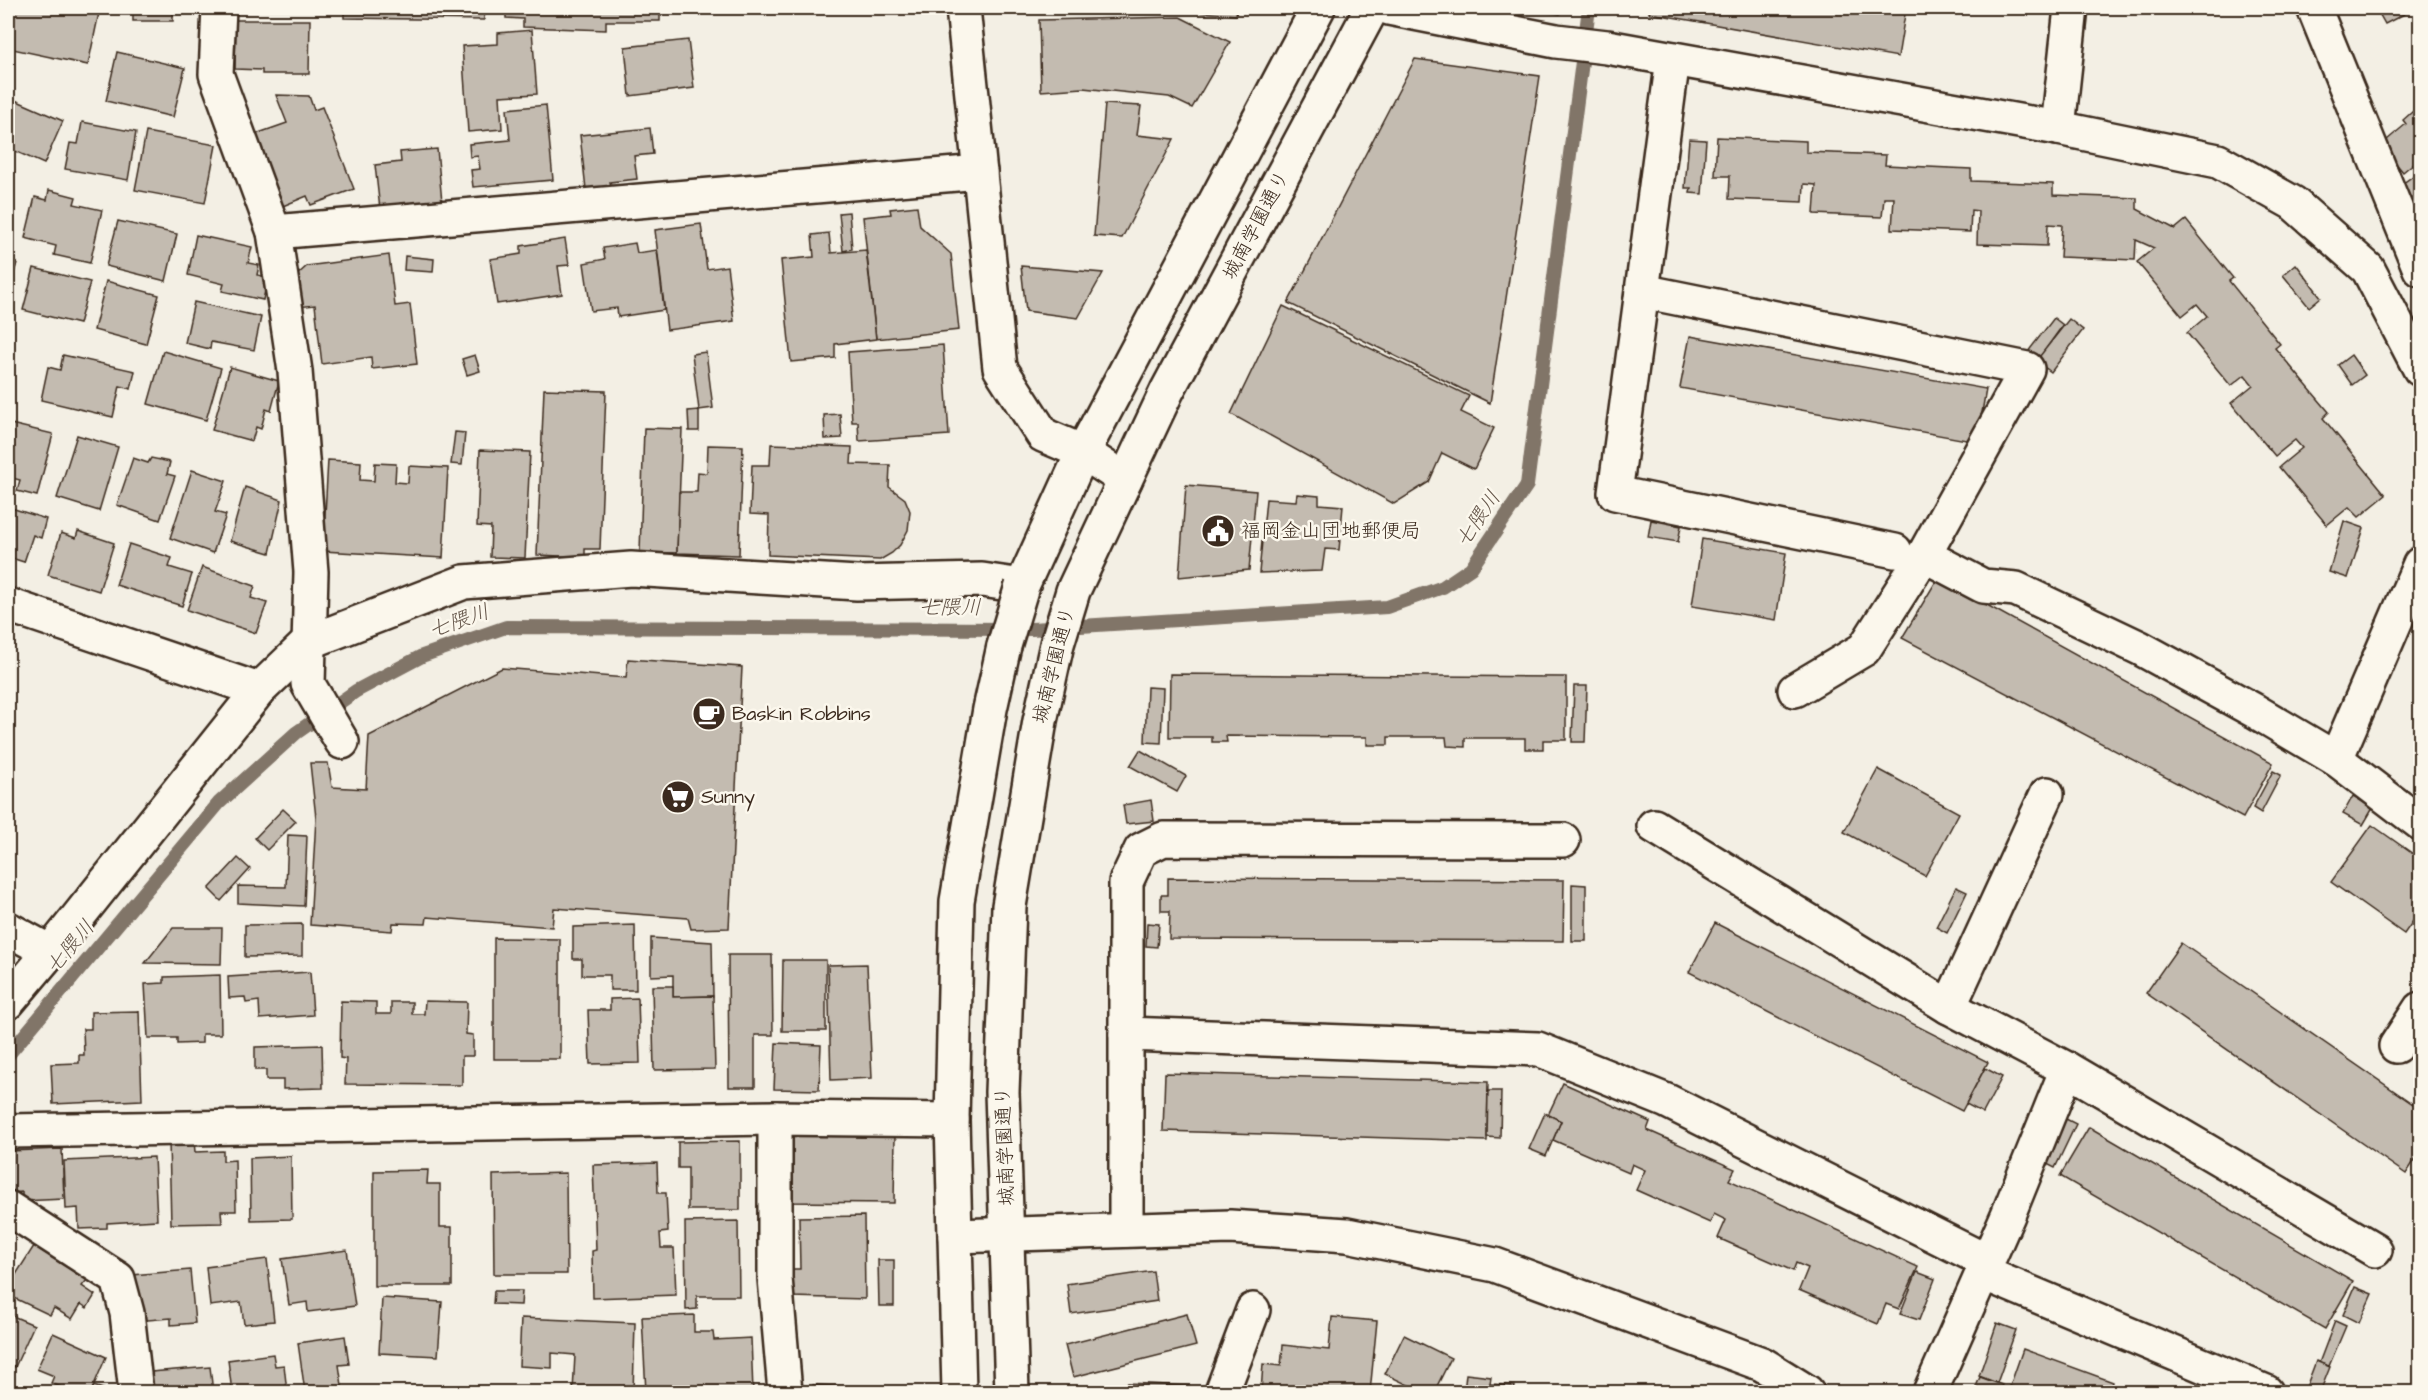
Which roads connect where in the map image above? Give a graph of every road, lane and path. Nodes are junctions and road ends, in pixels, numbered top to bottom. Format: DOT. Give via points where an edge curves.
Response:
graph roads {
  1 [pos="219,8"];
  2 [pos="963,8"];
  3 [pos="1318,8"];
  4 [pos="1372,8"];
  5 [pos="1389,8"];
  6 [pos="2071,8"];
  7 [pos="2314,8"];
  8 [pos="1673,59"];
  9 [pos="2058,128"];
  10 [pos="980,172"];
  11 [pos="274,232"];
  12 [pos="2421,269"];
  13 [pos="1642,291"];
  14 [pos="2421,369"];
  15 [pos="1083,452"];
  16 [pos="1125,480"];
  17 [pos="1910,553"];
  18 [pos="2421,564"];
  19 [pos="1022,586"];
  20 [pos="8,605"];
  21 [pos="309,642"];
  22 [pos="259,690"];
  23 [pos="1795,690"];
  24 [pos="342,742"];
  25 [pos="2336,759"];
  26 [pos="2047,794"];
  27 [pos="2421,823"];
  28 [pos="1654,826"];
  29 [pos="1563,840"];
  30 [pos="8,929"];
  31 [pos="50,952"];
  32 [pos="8,1002"];
  33 [pos="1949,1007"];
  34 [pos="2421,1010"];
  35 [pos="1126,1034"];
  36 [pos="2396,1046"];
  37 [pos="2067,1069"];
  38 [pos="775,1119"];
  39 [pos="952,1120"];
  40 [pos="8,1131"];
  41 [pos="8,1208"];
  42 [pos="1126,1230"];
  43 [pos="1007,1234"];
  44 [pos="955,1236"];
  45 [pos="2375,1250"];
  46 [pos="1985,1267"];
  47 [pos="1254,1310"];
  48 [pos="136,1392"];
  49 [pos="785,1392"];
  50 [pos="958,1392"];
  51 [pos="1012,1392"];
  52 [pos="1222,1392"];
  53 [pos="1807,1392"];
  54 [pos="1930,1392"];
  55 [pos="2266,1392"];
  1 -- 11 [label="street" via="216,74"];
  2 -- 10 [label="street"];
  3 -- 15 [label="street"];
  4 -- 16 [label="street, 城南学園通り" via="1167,391"];
  5 -- 8 [label="street"];
  6 -- 9 [label="street"];
  7 -- 12 [label="street"];
  8 -- 9 [label="street"];
  8 -- 13 [label="street"];
  9 -- 14 [label="street" via="2218,161 2293,203 2368,269"];
  10 -- 11 [label="street"];
  10 -- 15 [label="street" via="1000,368 1044,435"];
  11 -- 21 [label="street" via="295,371 311,572"];
  13 -- 17 [label="street" via="1615,493"];
  13 -- 17 [label="street" via="2027,369"];
  15 -- 16 [label="street"];
  15 -- 19 [label="street"];
  16 -- 43 [label="street, 城南学園通り" via="1073,591 1057,645 1009,906 1002,1092"];
  17 -- 23 [label="street" via="1864,649"];
  17 -- 25 [label="street" via="1983,586 2016,589 2140,648"];
  18 -- 25 [label="street"];
  19 -- 21 [label="street" via="982,580 856,583 631,569 464,582"];
  19 -- 39 [label="street, bridge" via="990,709 957,901"];
  20 -- 22 [label="street"];
  21 -- 22 [label="street"];
  21 -- 24 [label="street" via="308,684"];
  22 -- 31 [label="street"];
  25 -- 27 [label="street"];
  26 -- 33 [label="street"];
  28 -- 33 [label="street"];
  29 -- 35 [label="street" via="1163,839 1141,850 1126,882"];
  30 -- 31 [label="street"];
  31 -- 32 [label="street"];
  33 -- 37 [label="street"];
  34 -- 36 [label="street"];
  35 -- 42 [label="street"];
  35 -- 46 [label="street" via="1538,1049 1667,1101"];
  37 -- 45 [label="street"];
  37 -- 46 [label="street"];
  38 -- 39 [label="street"];
  38 -- 40 [label="street"];
  38 -- 49 [label="street" via="775,1278"];
  39 -- 44 [label="street"];
  41 -- 48 [label="street" via="118,1279 128,1313"];
  42 -- 43 [label="street"];
  42 -- 53 [label="street" via="1230,1227 1347,1235 1495,1265 1762,1364"];
  43 -- 44 [label="street"];
  43 -- 51 [label="street, 城南学園通り"];
  44 -- 50 [label="street"];
  46 -- 54 [label="street"];
  46 -- 55 [label="street"];
  47 -- 52 [label="street"];
}
